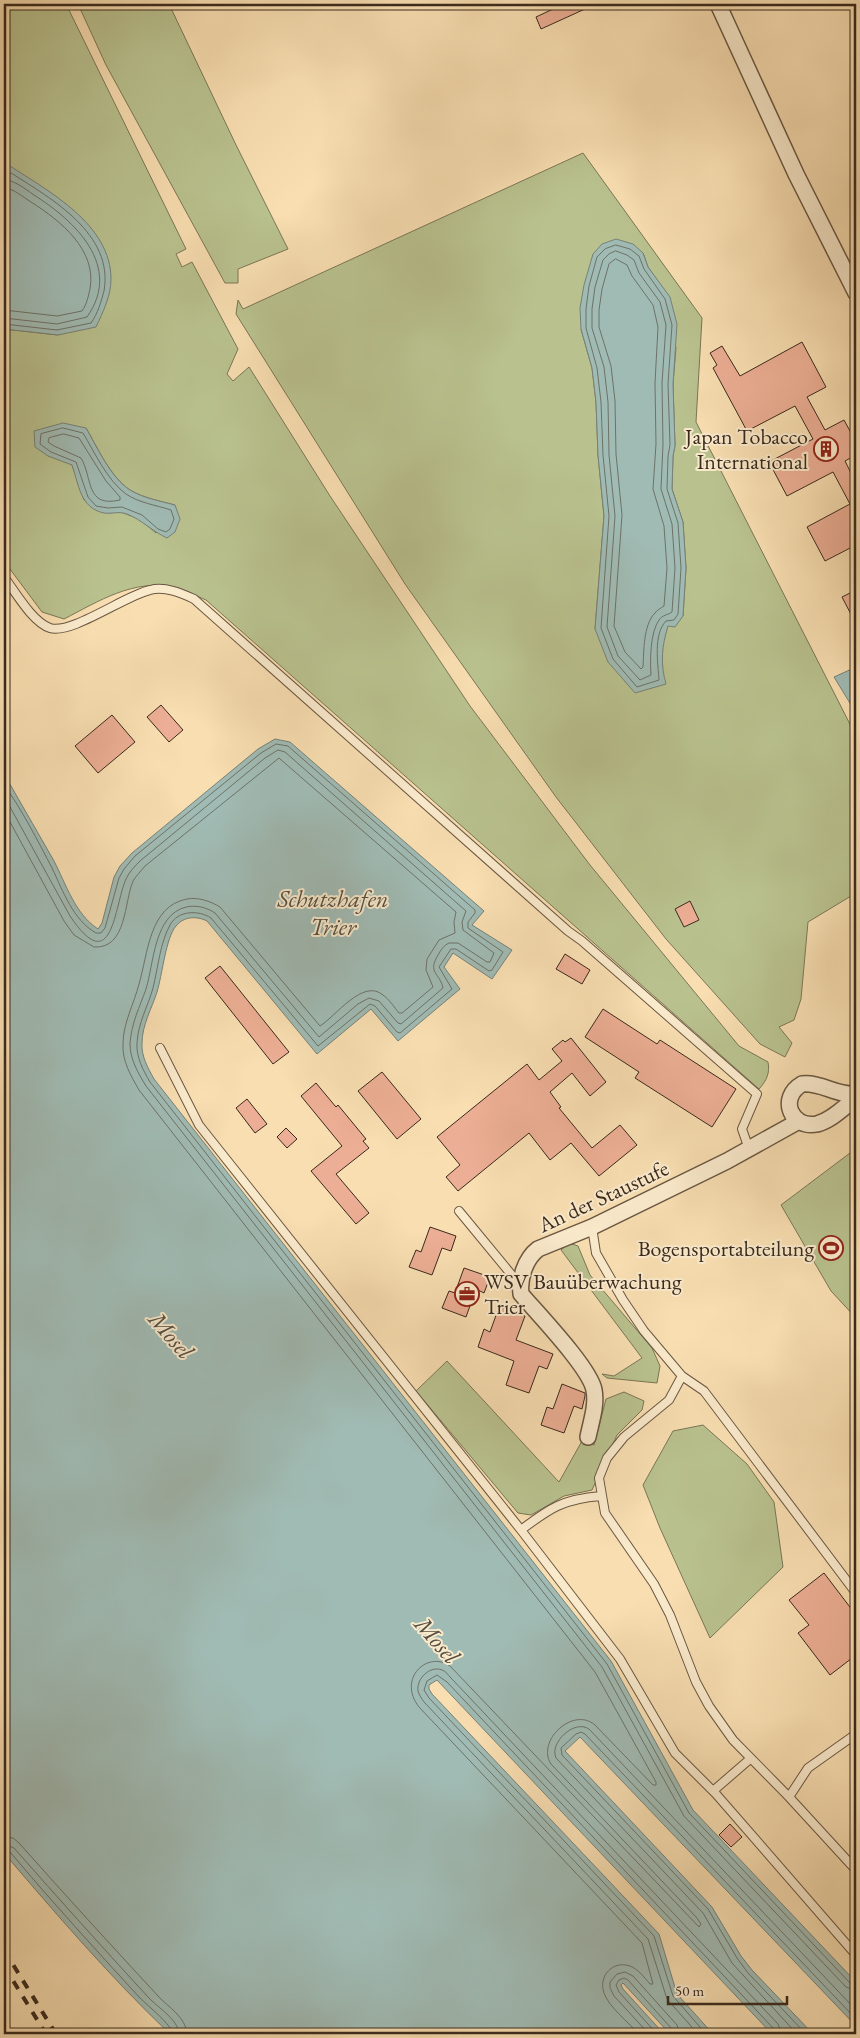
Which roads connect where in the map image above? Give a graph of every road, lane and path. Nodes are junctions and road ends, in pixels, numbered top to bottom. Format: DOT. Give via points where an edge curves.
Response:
graph roads {
  1 [pos="718,4"];
  2 [pos="856,293"];
  3 [pos="4,577"];
  4 [pos="160,1048"];
  5 [pos="826,1088"];
  6 [pos="856,1096"];
  7 [pos="833,1116"];
  8 [pos="799,1121"];
  9 [pos="749,1149"];
  10 [pos="458,1211"];
  11 [pos="592,1227"];
  12 [pos="520,1286"];
  13 [pos="682,1376"];
  14 [pos="588,1437"];
  15 [pos="601,1496"];
  16 [pos="521,1530"];
  17 [pos="856,1593"];
  18 [pos="856,1734"];
  19 [pos="750,1759"];
  20 [pos="713,1791"];
  21 [pos="789,1798"];
  22 [pos="856,1870"];
  23 [pos="856,1955"];
  1 -- 2 [label="street" via="796,174"];
  3 -- 9 [label="lane" via="35,618 50,628 67,628 151,589 175,590 194,600 757,1094 742,1129"];
  4 -- 16 [label="lane" via="199,1125"];
  5 -- 6 [label="street"];
  5 -- 7 [label="street" via="835,1106"];
  5 -- 8 [label="street" via="802,1084 793,1092 790,1112"];
  6 -- 7 [label="street"];
  7 -- 8 [label="street" via="812,1124"];
  8 -- 9 [label="street, An der Staustufe"];
  9 -- 11 [label="street, An der Staustufe"];
  10 -- 12 [label="lane"];
  11 -- 12 [label="street, An der Staustufe" via="534,1252"];
  11 -- 13 [label="lane" via="596,1252 623,1300"];
  12 -- 14 [label="street" via="521,1294 584,1369 594,1388"];
  13 -- 15 [label="lane" via="669,1400 624,1437 607,1458 598,1478"];
  13 -- 17 [label="lane" via="704,1391"];
  15 -- 16 [label="lane" via="562,1502"];
  15 -- 19 [label="lane" via="605,1513 654,1584 670,1615 709,1706"];
  16 -- 20 [label="lane" via="620,1659 676,1754"];
  18 -- 21 [label="lane" via="808,1768"];
  19 -- 20 [label="lane"];
  19 -- 21 [label="lane"];
  20 -- 23 [label="lane"];
  21 -- 22 [label="lane"];
}
